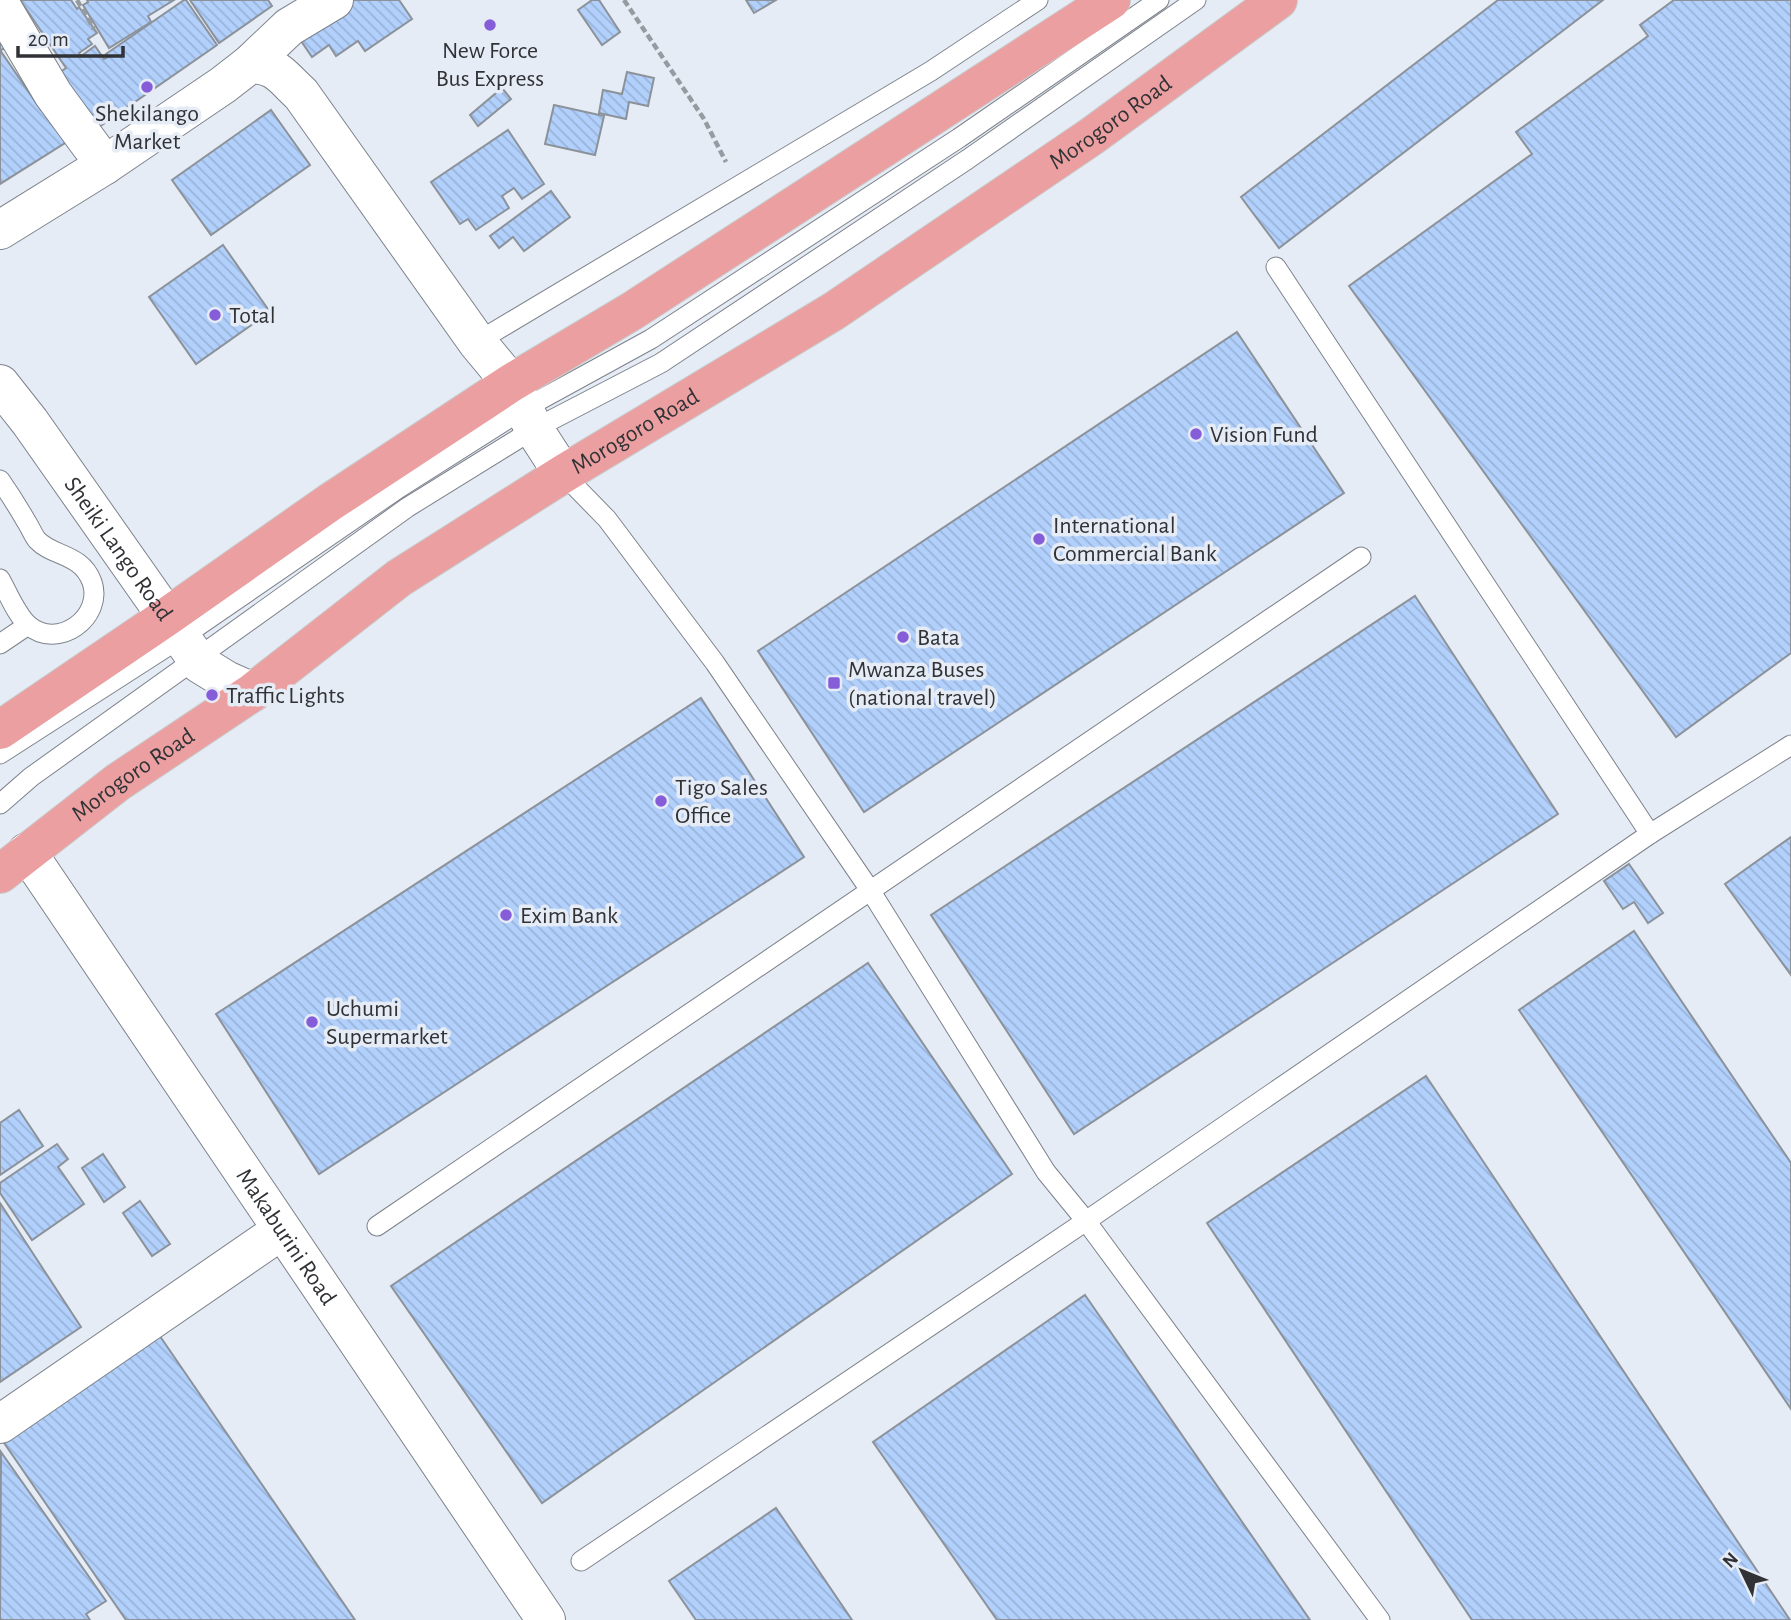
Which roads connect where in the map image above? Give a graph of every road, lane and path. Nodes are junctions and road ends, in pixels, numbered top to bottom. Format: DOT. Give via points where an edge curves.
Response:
graph roads {
  1 [pos="77,0"];
  2 [pos="334,0"];
  3 [pos="624,0"];
  4 [pos="1038,0"];
  5 [pos="1158,0"];
  6 [pos="1196,0"];
  7 [pos="1278,0"];
  8 [pos="0,4"];
  9 [pos="1089,6"];
  10 [pos="94,29"];
  11 [pos="250,64"];
  12 [pos="105,165"];
  13 [pos="738,187"];
  14 [pos="6,217"];
  15 [pos="0,253"];
  16 [pos="1276,267"];
  17 [pos="477,342"];
  18 [pos="0,384"];
  19 [pos="523,407"];
  20 [pos="563,474"];
  21 [pos="0,480"];
  22 [pos="1361,557"];
  23 [pos="0,579"];
  24 [pos="28,625"];
  25 [pos="182,637"];
  26 [pos="0,643"];
  27 [pos="253,692"];
  28 [pos="0,730"];
  29 [pos="1791,745"];
  30 [pos="0,754"];
  31 [pos="0,804"];
  32 [pos="1650,834"];
  33 [pos="13,863"];
  34 [pos="870,890"];
  35 [pos="1086,1221"];
  36 [pos="377,1226"];
  37 [pos="282,1230"];
  38 [pos="0,1424"];
  39 [pos="581,1562"];
  40 [pos="546,1620"];
  41 [pos="1380,1620"];
  1 -- 10 [label="path"];
  2 -- 11 [label="street" via="289,27"];
  3 -- 13 [label="path" via="704,119"];
  4 -- 13 [label="lane" via="931,71"];
  5 -- 19 [label="lane, Morogoro Road" via="959,138 662,332"];
  6 -- 19 [label="lane, Morogoro Road" via="968,159 661,362"];
  7 -- 20 [label="highway, Morogoro Road" via="1091,136 834,311"];
  8 -- 12 [label="street" via="53,94"];
  9 -- 19 [label="highway, Morogoro Road" via="632,311"];
  11 -- 12 [label="street"];
  11 -- 17 [label="street" via="278,71 301,94"];
  12 -- 14 [label="street"];
  13 -- 17 [label="lane"];
  14 -- 15 [label="street"];
  16 -- 32 [label="lane"];
  17 -- 19 [label="street"];
  18 -- 25 [label="street, Sheiki Lango Road"];
  19 -- 20 [label="street"];
  19 -- 25 [label="lane, Morogoro Road" via="408,507"];
  19 -- 25 [label="highway, Morogoro Road" via="329,503"];
  20 -- 27 [label="highway, Morogoro Road" via="399,578"];
  20 -- 34 [label="lane" via="607,519 708,654"];
  21 -- 24 [label="lane" via="38,541 84,568 94,592 93,605 78,626 53,634"];
  22 -- 34 [label="lane"];
  23 -- 24 [label="lane"];
  24 -- 26 [label="lane"];
  25 -- 27 [label="street, Sheiki Lango Road" via="200,664"];
  25 -- 28 [label="highway, Morogoro Road"];
  25 -- 30 [label="lane, Morogoro Road"];
  25 -- 31 [label="lane, Morogoro Road"];
  27 -- 33 [label="highway, Morogoro Road" via="118,782"];
  29 -- 32 [label="lane"];
  32 -- 35 [label="lane"];
  33 -- 37 [label="street, Makaburini Road"];
  34 -- 35 [label="lane" via="1046,1172"];
  34 -- 36 [label="lane"];
  35 -- 39 [label="lane"];
  35 -- 41 [label="lane"];
  37 -- 38 [label="street"];
  37 -- 40 [label="street, Makaburini Road"];
}
